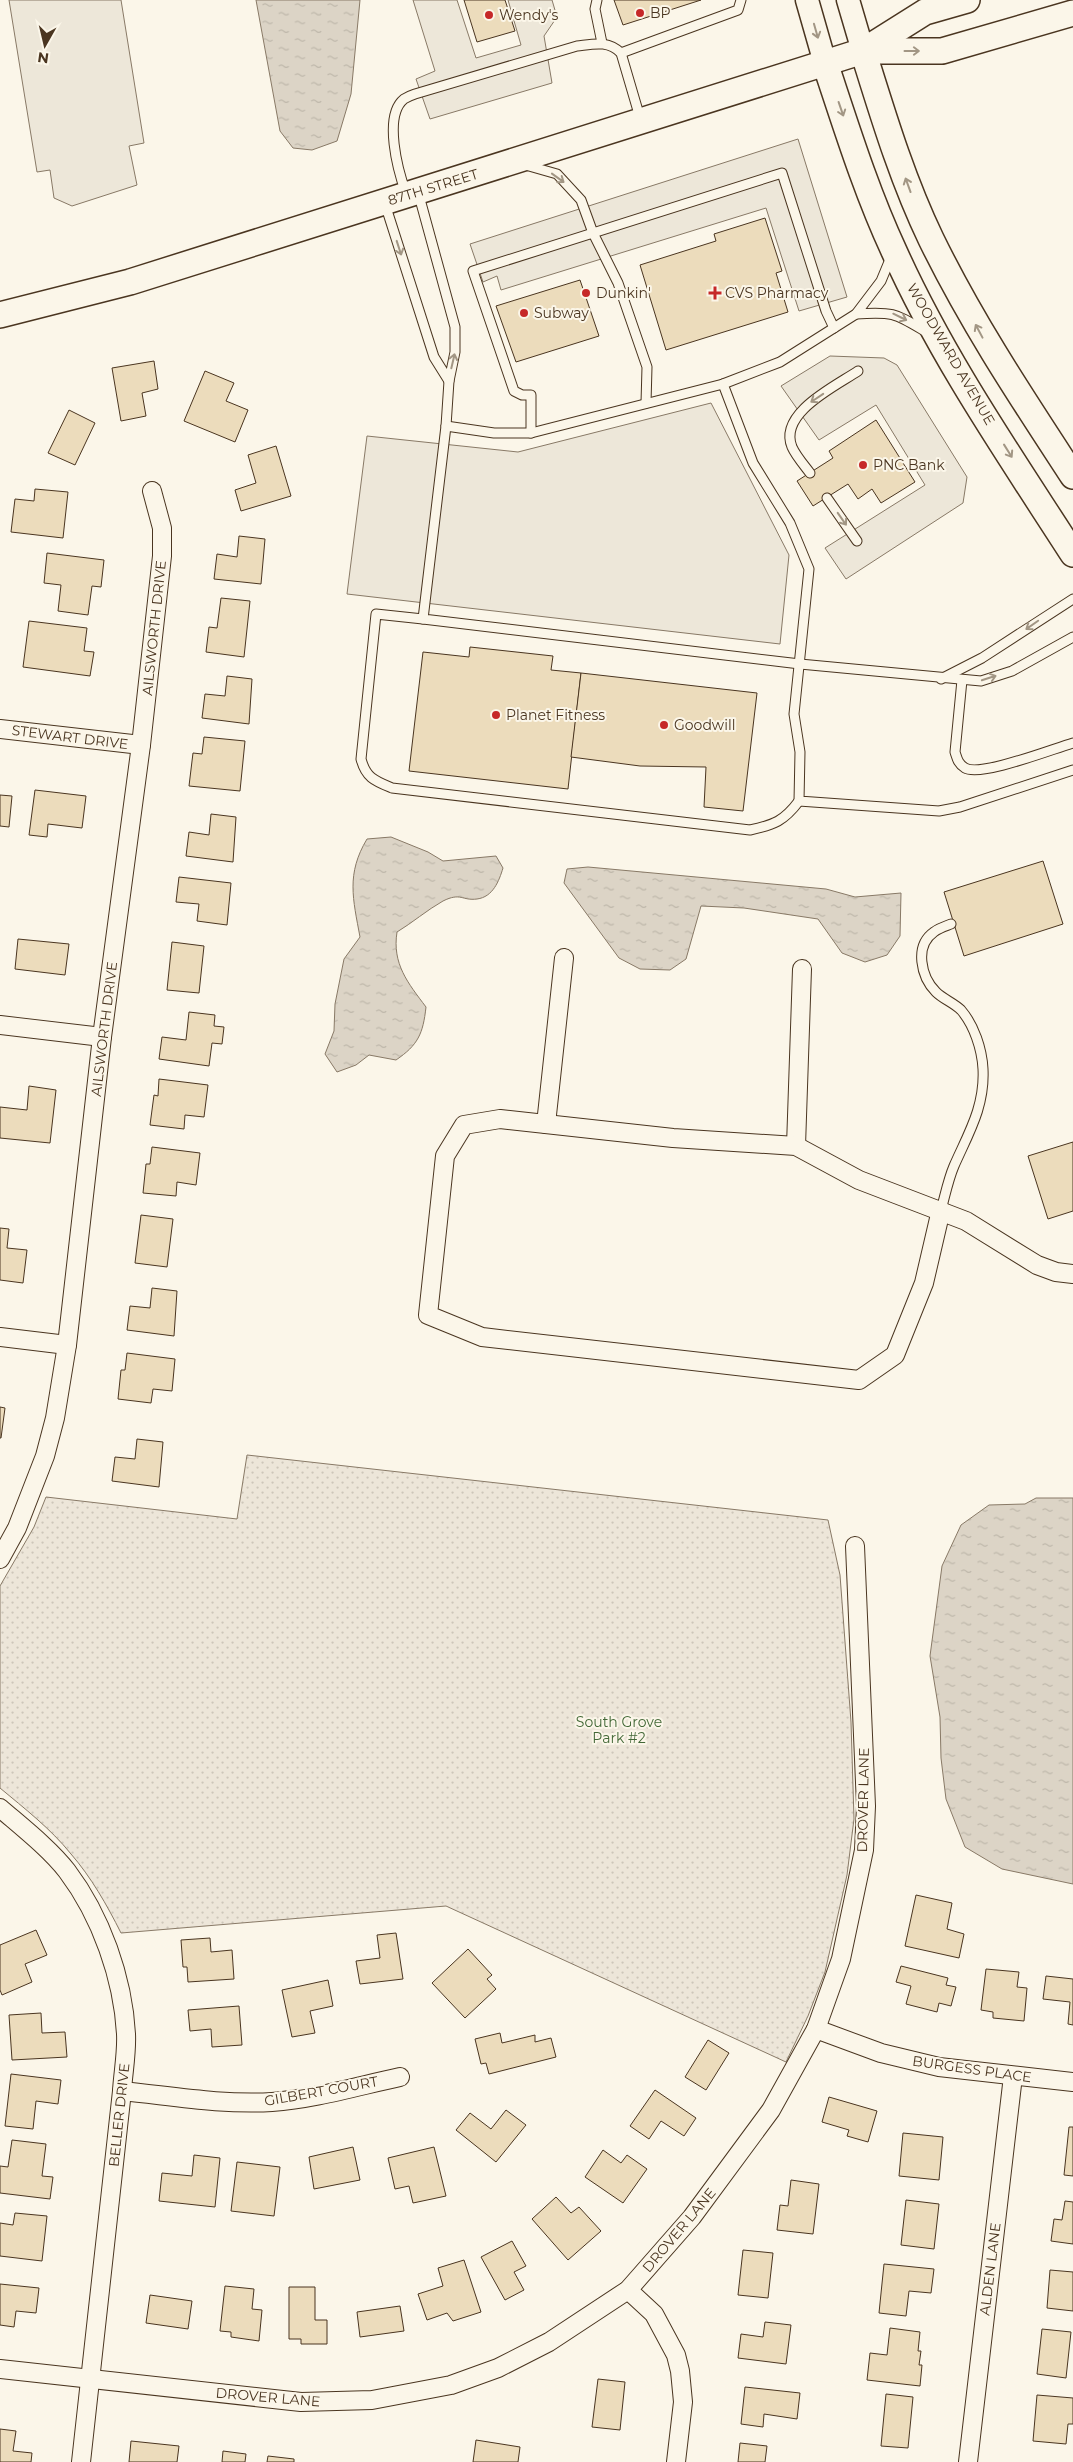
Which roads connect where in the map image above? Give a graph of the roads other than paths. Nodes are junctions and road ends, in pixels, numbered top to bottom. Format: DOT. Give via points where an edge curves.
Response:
graph roads {
  1 [pos="741,0"];
  2 [pos="807,0"];
  3 [pos="848,0"];
  4 [pos="968,0"];
  5 [pos="595,3"];
  6 [pos="1073,13"];
  7 [pos="602,43"];
  8 [pos="863,51"];
  9 [pos="621,52"];
  10 [pos="825,63"];
  11 [pos="641,121"];
  12 [pos="513,162"];
  13 [pos="403,196"];
  14 [pos="593,233"];
  15 [pos="894,252"];
  16 [pos="856,314"];
  17 [pos="0,315"];
  18 [pos="834,328"];
  19 [pos="939,340"];
  20 [pos="858,371"];
  21 [pos="449,381"];
  22 [pos="723,384"];
  23 [pos="646,403"];
  24 [pos="446,426"];
  25 [pos="531,433"];
  26 [pos="810,472"];
  27 [pos="1073,476"];
  28 [pos="152,491"];
  29 [pos="827,498"];
  30 [pos="857,541"];
  31 [pos="1073,554"];
  32 [pos="1073,598"];
  33 [pos="422,619"];
  34 [pos="1073,636"];
  35 [pos="800,664"];
  36 [pos="941,679"];
  37 [pos="962,680"];
  38 [pos="0,729"];
  39 [pos="1073,742"];
  40 [pos="141,745"];
  41 [pos="1073,770"];
  42 [pos="799,801"];
  43 [pos="952,924"];
  44 [pos="564,958"];
  45 [pos="802,969"];
  46 [pos="0,1024"];
  47 [pos="102,1037"];
  48 [pos="546,1124"];
  49 [pos="796,1146"];
  50 [pos="941,1210"];
  51 [pos="1073,1274"];
  52 [pos="0,1337"];
  53 [pos="67,1345"];
  54 [pos="855,1546"];
  55 [pos="0,1559"];
  56 [pos="0,1808"];
  57 [pos="816,2029"];
  58 [pos="1013,2076"];
  59 [pos="400,2077"];
  60 [pos="1073,2082"];
  61 [pos="122,2091"];
  62 [pos="628,2290"];
  63 [pos="0,2369"];
  64 [pos="90,2379"];
  65 [pos="81,2462"];
  66 [pos="676,2462"];
  67 [pos="968,2462"];
  1 -- 9 [label="lane" via="738,10"];
  2 -- 10 [label="street, WOODWARD AVENUE, one-way"];
  3 -- 8 [label="street"];
  4 -- 8 [label="main road" via="925,12"];
  5 -- 7 [label="lane"];
  8 -- 6 [label="main road, one-way" via="942,51"];
  7 -- 9 [label="lane"];
  7 -- 13 [label="lane" via="577,46 404,99 394,122 397,168"];
  8 -- 10 [label="main road, 87TH STREET"];
  27 -- 8 [label="main road, one-way" via="983,338 931,240 892,143"];
  9 -- 11 [label="lane"];
  10 -- 11 [label="main road, 87TH STREET"];
  10 -- 15 [label="main road, WOODWARD AVENUE, one-way" via="875,208"];
  11 -- 12 [label="main road, 87TH STREET"];
  12 -- 13 [label="main road, 87TH STREET"];
  12 -- 14 [label="lane, one-way" via="557,174 581,200"];
  13 -- 17 [label="main road, 87TH STREET" via="130,282"];
  13 -- 21 [label="lane, one-way" via="434,357"];
  21 -- 13 [label="lane, one-way" via="455,352 455,327"];
  14 -- 18 [label="lane" via="782,173"];
  14 -- 23 [label="lane" via="618,283 647,367"];
  14 -- 25 [label="lane" via="473,271 514,391 531,395"];
  15 -- 16 [label="lane" via="880,281"];
  15 -- 19 [label="main road, WOODWARD AVENUE"];
  16 -- 18 [label="lane"];
  16 -- 19 [label="lane, one-way" via="885,312 898,315"];
  18 -- 22 [label="lane" via="780,362"];
  19 -- 31 [label="main road, WOODWARD AVENUE, one-way"];
  20 -- 26 [label="lane, one-way" via="808,404 796,417 790,432 792,446"];
  21 -- 24 [label="lane"];
  22 -- 23 [label="lane"];
  22 -- 35 [label="lane" via="753,463 790,523 809,569"];
  23 -- 25 [label="lane"];
  24 -- 25 [label="lane" via="494,433"];
  24 -- 33 [label="lane"];
  28 -- 40 [label="street, AILSWORTH DRIVE" via="162,528 162,556"];
  29 -- 30 [label="lane, one-way"];
  32 -- 36 [label="lane, one-way" via="982,658"];
  33 -- 35 [label="lane"];
  33 -- 42 [label="lane" via="376,614 361,760 364,771 376,781 392,788 750,830 769,826 787,817"];
  37 -- 34 [label="lane, one-way" via="980,681 1012,671"];
  35 -- 36 [label="lane"];
  35 -- 42 [label="lane" via="794,714 800,752"];
  36 -- 37 [label="lane"];
  37 -- 39 [label="lane" via="955,752 958,762 965,768 983,770"];
  38 -- 40 [label="street, STEWART DRIVE"];
  40 -- 47 [label="street, AILSWORTH DRIVE"];
  41 -- 42 [label="lane" via="939,811"];
  43 -- 50 [label="lane" via="927,939 921,952 924,973 936,992 961,1010 978,1038 983,1069 980,1108 953,1167"];
  44 -- 48 [label="street"];
  45 -- 49 [label="street"];
  46 -- 47 [label="street"];
  47 -- 53 [label="street, AILSWORTH DRIVE"];
  48 -- 49 [label="street" via="673,1138"];
  48 -- 50 [label="street" via="500,1119 464,1125 445,1156 428,1315 482,1337 859,1380 895,1355 924,1283"];
  49 -- 50 [label="street" via="858,1180"];
  50 -- 51 [label="street" via="993,1236 1037,1266"];
  52 -- 53 [label="street"];
  53 -- 55 [label="street, AILSWORTH DRIVE" via="46,1456"];
  54 -- 57 [label="street, DROVER LANE" via="866,1762 864,1850 841,1960"];
  56 -- 61 [label="street, BELLER DRIVE" via="67,1871 103,1935 122,1998 126,2036"];
  57 -- 58 [label="street, BURGESS PLACE" via="907,2060"];
  57 -- 62 [label="street, DROVER LANE" via="771,2110 741,2152 673,2240"];
  58 -- 60 [label="street, BURGESS PLACE"];
  58 -- 67 [label="street, ALDEN LANE"];
  59 -- 61 [label="street, GILBERT COURT" via="274,2102 220,2102"];
  61 -- 64 [label="street, BELLER DRIVE"];
  62 -- 64 [label="street, DROVER LANE" via="524,2356 451,2384 372,2400 301,2402"];
  62 -- 66 [label="street" via="654,2314 676,2355 683,2402"];
  63 -- 64 [label="street, DROVER LANE"];
  64 -- 65 [label="street, BELLER DRIVE"];
}
